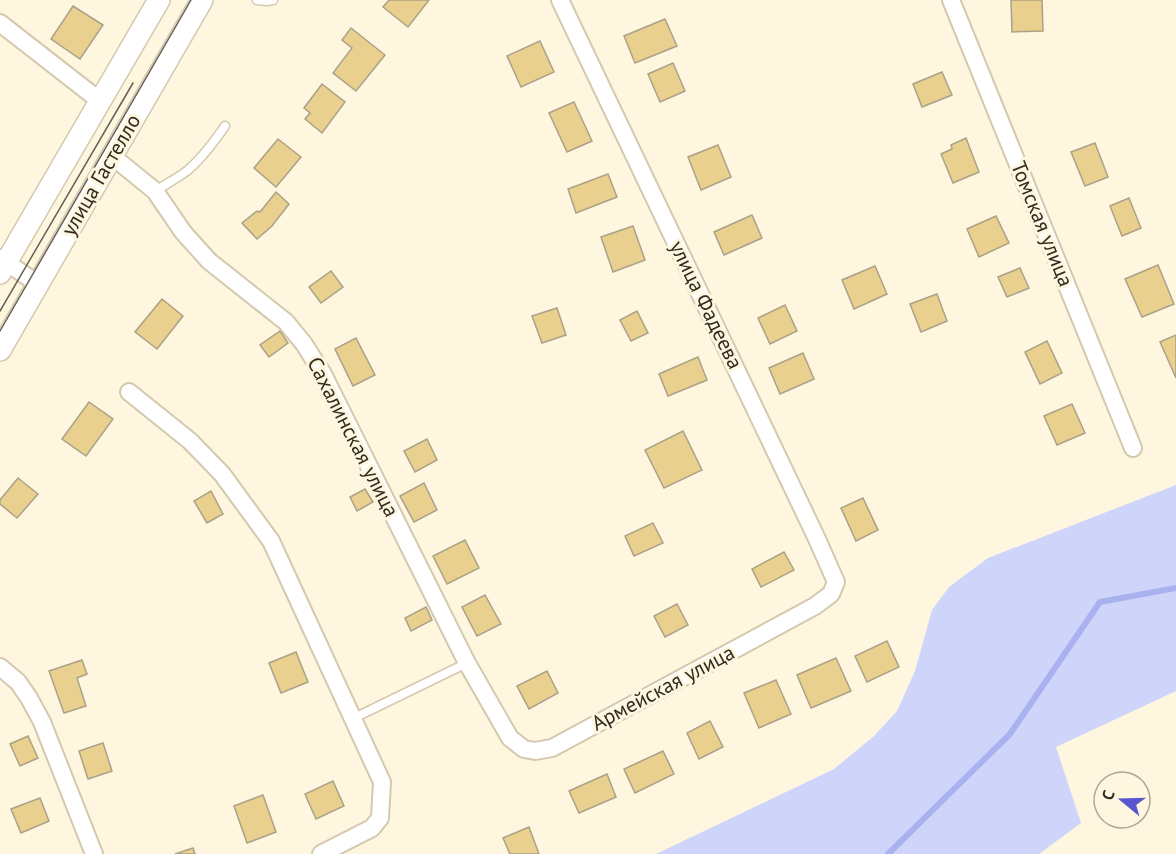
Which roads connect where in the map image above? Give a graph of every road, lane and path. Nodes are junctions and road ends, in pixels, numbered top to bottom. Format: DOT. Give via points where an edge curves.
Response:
graph roads {
  1 [pos="159,0"];
  2 [pos="202,0"];
  3 [pos="257,0"];
  4 [pos="273,0"];
  5 [pos="560,0"];
  6 [pos="951,0"];
  7 [pos="0,23"];
  8 [pos="100,100"];
  9 [pos="225,126"];
  10 [pos="112,156"];
  11 [pos="155,191"];
  12 [pos="2,265"];
  13 [pos="38,284"];
  14 [pos="0,350"];
  15 [pos="129,392"];
  16 [pos="1133,448"];
  17 [pos="815,606"];
  18 [pos="467,663"];
  19 [pos="0,667"];
  20 [pos="352,719"];
  21 [pos="510,738"];
  22 [pos="94,854"];
  23 [pos="321,854"];
  1 -- 8 [label="street"];
  2 -- 10 [label="street, улица Гастелло"];
  3 -- 4 [label="lane"];
  5 -- 17 [label="street, улица Фадеева" via="836,582 831,594"];
  6 -- 16 [label="street, Томская улица"];
  7 -- 8 [label="street"];
  8 -- 12 [label="street"];
  9 -- 11 [label="lane" via="196,162"];
  10 -- 11 [label="street, Сахалинская улица"];
  10 -- 13 [label="street, улица Гастелло"];
  11 -- 18 [label="street, Сахалинская улица" via="209,261 286,322 304,344 323,374"];
  12 -- 13 [label="street"];
  13 -- 14 [label="street, улица Гастелло"];
  15 -- 20 [label="street" via="190,441 222,474 271,541"];
  17 -- 21 [label="street, Армейская улица" via="552,748 524,749"];
  18 -- 20 [label="lane"];
  18 -- 21 [label="street, Сахалинская улица"];
  19 -- 22 [label="street" via="18,682 42,722"];
  20 -- 23 [label="street" via="382,782 380,818 372,828"];
}
